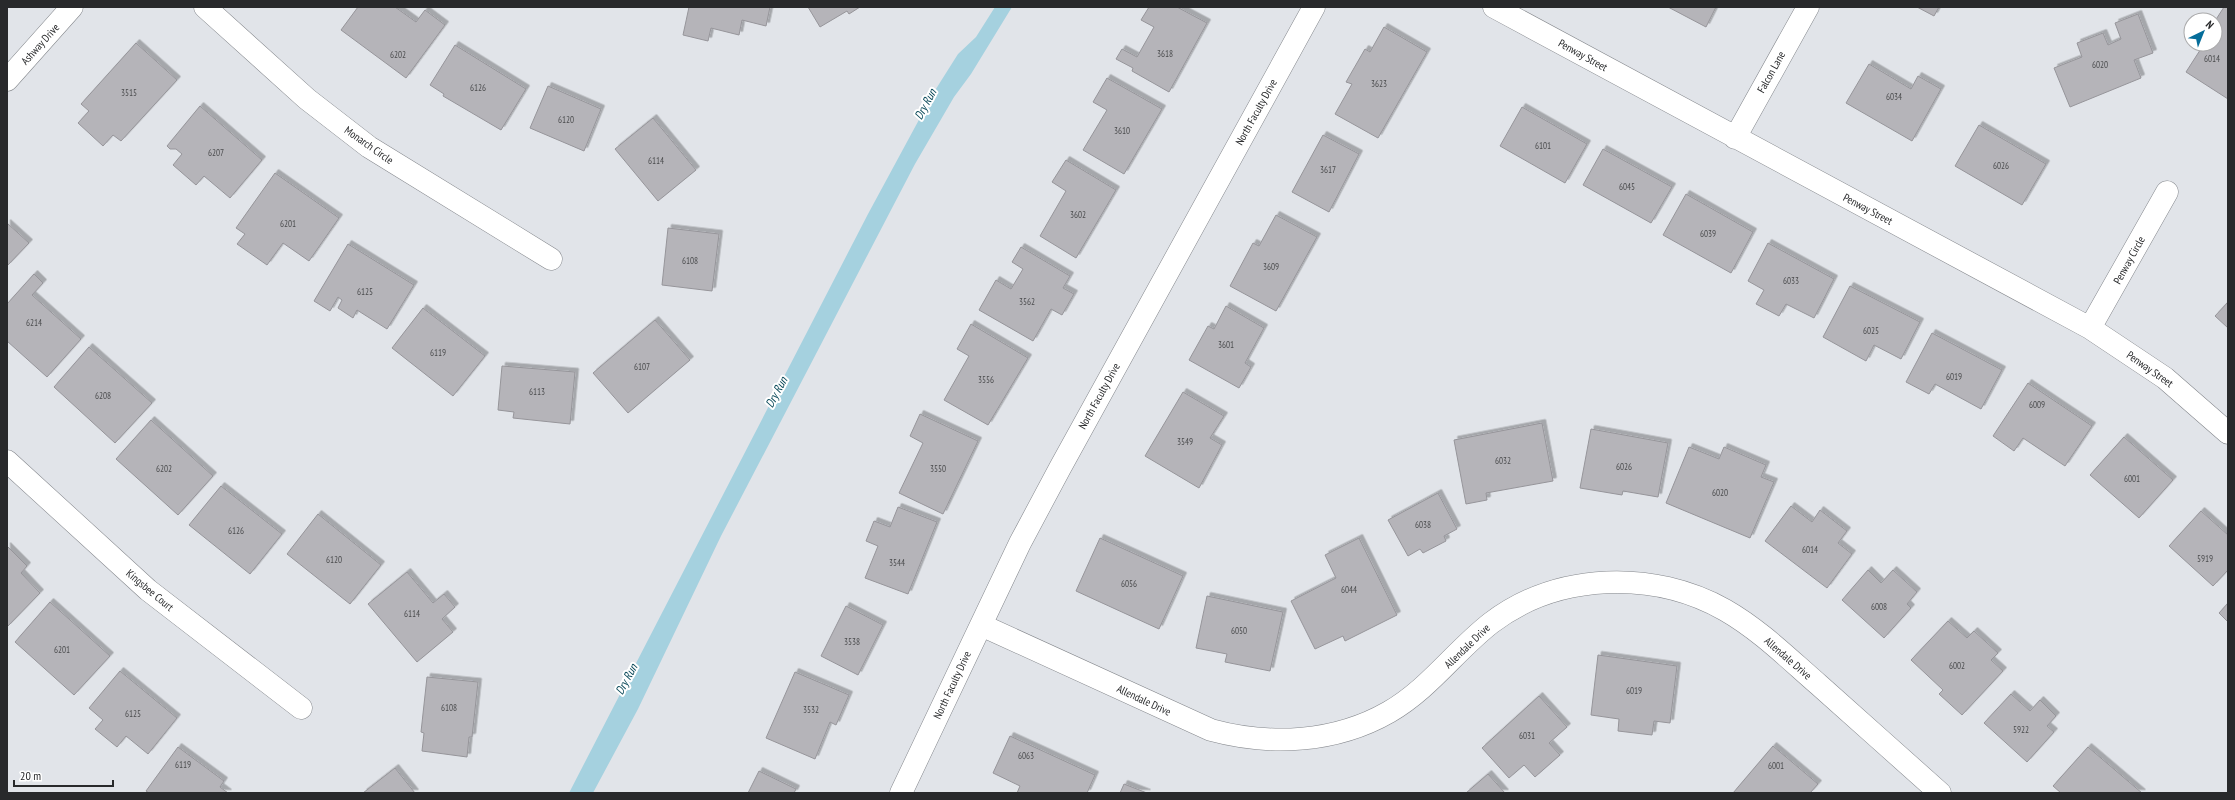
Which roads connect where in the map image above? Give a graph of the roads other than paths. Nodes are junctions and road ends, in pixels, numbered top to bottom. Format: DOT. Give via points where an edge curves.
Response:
graph roads {
  1 [pos="72,7"];
  2 [pos="205,7"];
  3 [pos="1314,7"];
  4 [pos="1494,7"];
  5 [pos="1808,7"];
  6 [pos="7,80"];
  7 [pos="1735,138"];
  8 [pos="2167,192"];
  9 [pos="551,259"];
  10 [pos="2090,328"];
  11 [pos="2228,433"];
  12 [pos="7,461"];
  13 [pos="981,625"];
  14 [pos="301,708"];
  15 [pos="1928,789"];
  16 [pos="901,793"];
  1 -- 6 [label="street, Ashway Drive"];
  2 -- 9 [label="street, Monarch Circle" via="307,99 369,147"];
  3 -- 13 [label="street, North Faculty Drive" via="1060,468 1020,543"];
  4 -- 7 [label="street, Penway Street"];
  5 -- 7 [label="street, Falcon Lane"];
  7 -- 10 [label="street, Penway Street"];
  8 -- 10 [label="street, Penway Circle"];
  10 -- 11 [label="street, Penway Street" via="2165,378"];
  12 -- 14 [label="street, Kingsbee Court" via="148,590"];
  13 -- 15 [label="street, Allendale Drive" via="1211,730 1240,738 1302,739 1331,735 1387,713 1424,687 1492,622 1519,606 1577,586 1592,583 1638,582 1683,591 1725,610 1763,636"];
  13 -- 16 [label="street, North Faculty Drive"];
}
